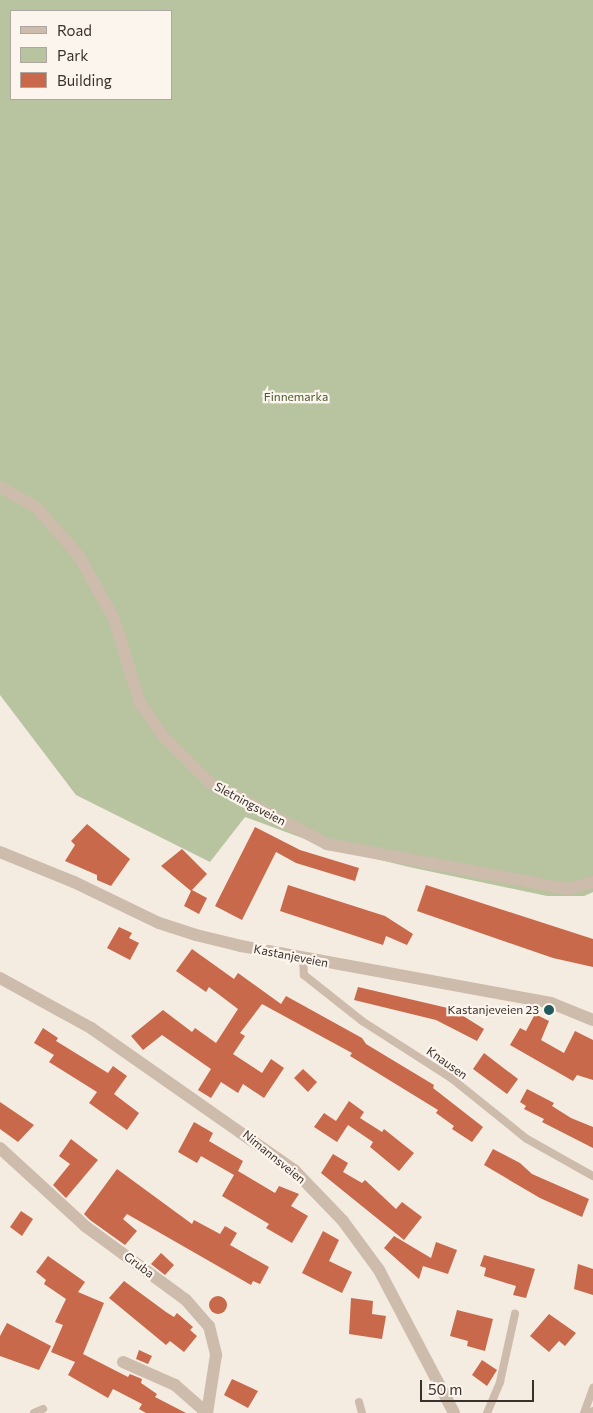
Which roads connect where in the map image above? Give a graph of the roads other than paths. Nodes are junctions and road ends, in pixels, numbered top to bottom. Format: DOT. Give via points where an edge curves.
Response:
graph roads {
  1 [pos="0,487"];
  2 [pos="0,852"];
  3 [pos="593,882"];
  4 [pos="303,958"];
  5 [pos="0,978"];
  6 [pos="593,1020"];
  7 [pos="0,1148"];
  8 [pos="593,1176"];
  9 [pos="515,1314"];
  10 [pos="123,1362"];
  11 [pos="593,1388"];
  12 [pos="359,1402"];
  13 [pos="43,1409"];
  14 [pos="34,1413"];
  15 [pos="207,1413"];
  16 [pos="362,1413"];
  17 [pos="454,1413"];
  18 [pos="487,1413"];
  19 [pos="584,1413"];
  1 -- 3 [label="street, Sletningsveien" via="36,507 80,556 114,619 140,703 164,737 209,782 328,844 567,889"];
  2 -- 4 [label="street, Kastanjeveien" via="74,882 159,923 241,946"];
  4 -- 6 [label="street, Kastanjeveien" via="551,1003"];
  4 -- 8 [label="lane, Knausen" via="304,975 362,1020 452,1078 527,1139"];
  5 -- 17 [label="street, Nimannsveien" via="91,1028 294,1170 343,1221 379,1270"];
  7 -- 15 [label="street, Gruba" via="85,1226 186,1300 210,1326 216,1355"];
  9 -- 18 [label="lane" via="500,1382"];
  10 -- 15 [label="street, Gruba" via="175,1384"];
  11 -- 19 [label="lane"];
  12 -- 16 [label="lane"];
  13 -- 14 [label="lane"];
}
